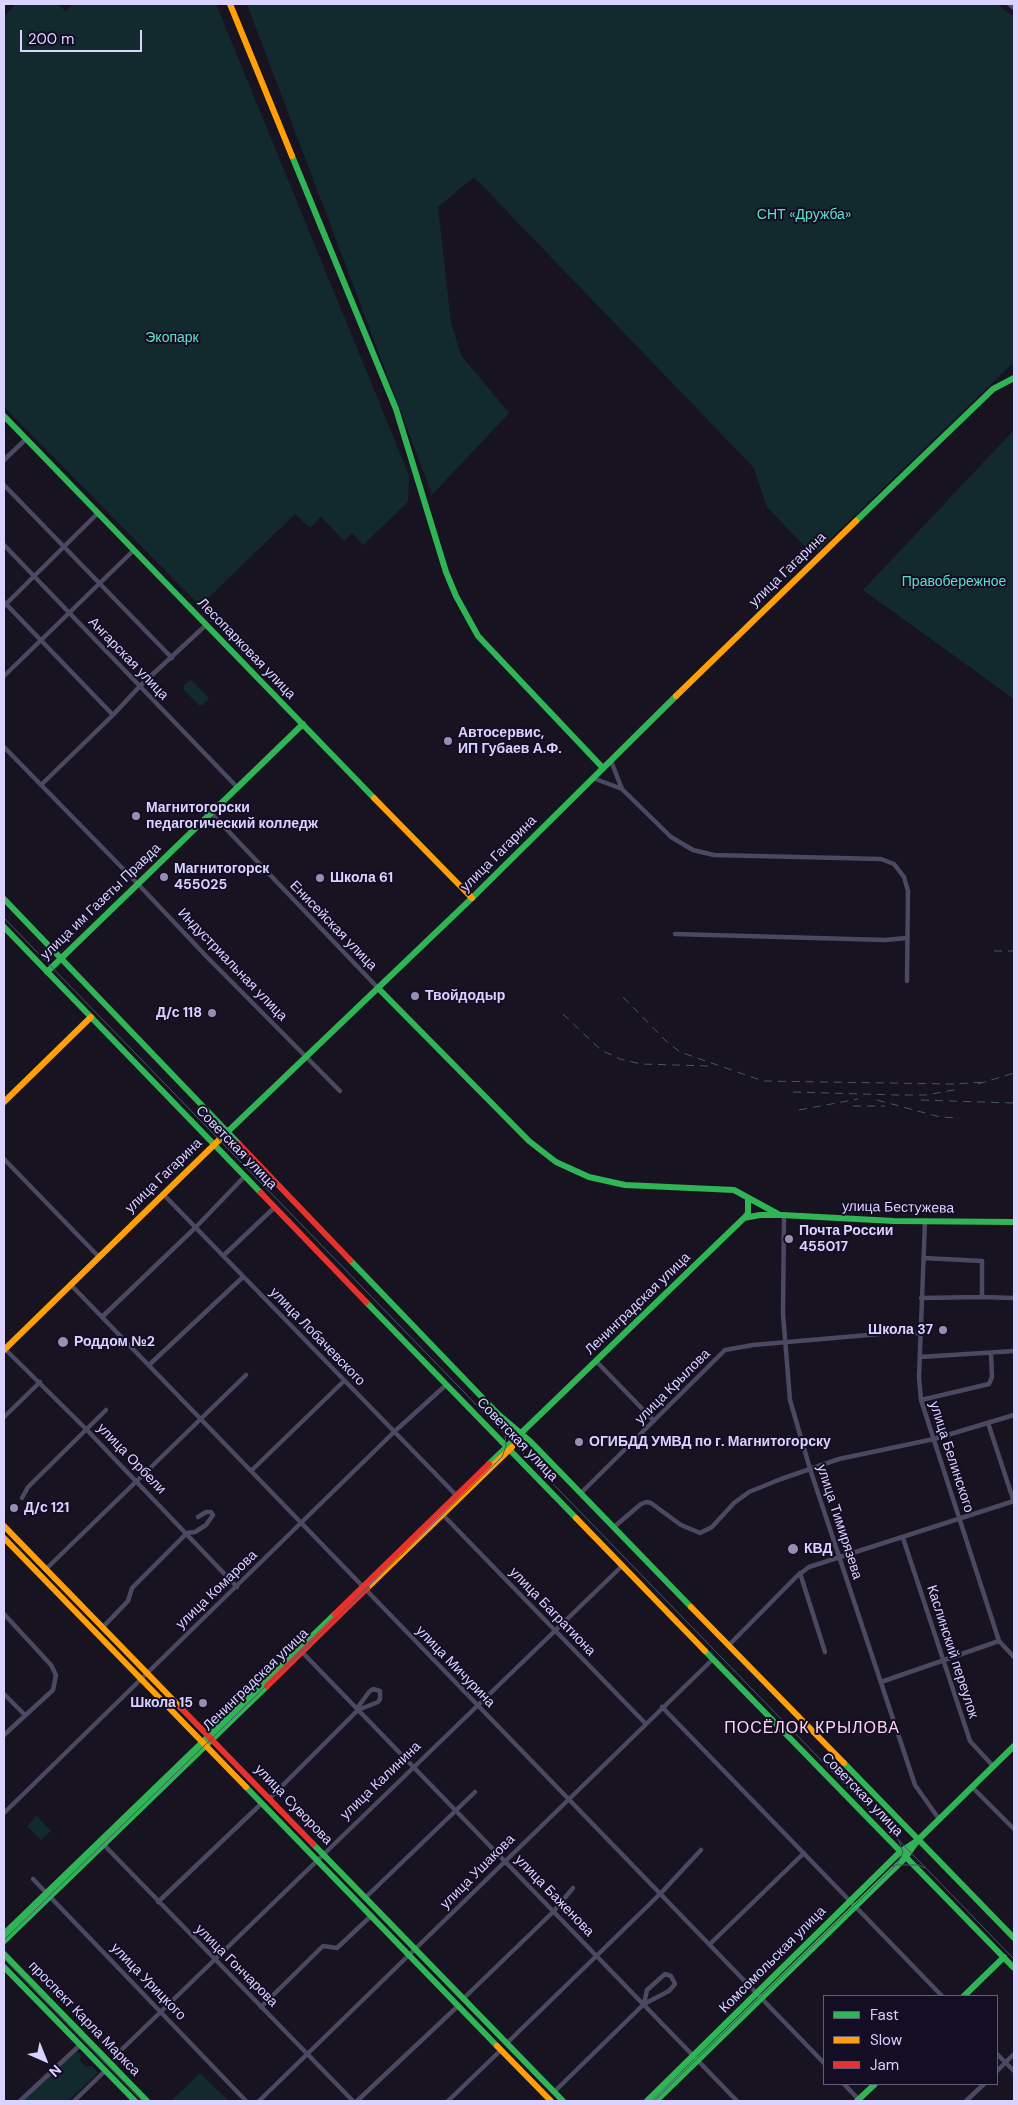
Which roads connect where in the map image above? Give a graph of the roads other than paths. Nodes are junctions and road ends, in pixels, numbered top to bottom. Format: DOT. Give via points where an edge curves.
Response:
graph roads {
  1 [pos="230,4"];
  2 [pos="1009,4"];
  3 [pos="1014,8"];
  4 [pos="1014,378"];
  5 [pos="4,416"];
  6 [pos="26,439"];
  7 [pos="4,460"];
  8 [pos="4,485"];
  9 [pos="98,513"];
  10 [pos="4,545"];
  11 [pos="64,547"];
  12 [pos="134,550"];
  13 [pos="34,576"];
  14 [pos="100,584"];
  15 [pos="4,604"];
  16 [pos="69,613"];
  17 [pos="206,625"];
  18 [pos="40,641"];
  19 [pos="172,658"];
  20 [pos="4,676"];
  21 [pos="140,686"];
  22 [pos="113,716"];
  23 [pos="303,724"];
  24 [pos="4,747"];
  25 [pos="611,761"];
  26 [pos="603,768"];
  27 [pos="593,778"];
  28 [pos="41,785"];
  29 [pos="237,787"];
  30 [pos="622,789"];
  31 [pos="211,813"];
  32 [pos="137,883"];
  33 [pos="472,898"];
  34 [pos="4,899"];
  35 [pos="4,929"];
  36 [pos="676,934"];
  37 [pos="907,938"];
  38 [pos="61,958"];
  39 [pos="47,972"];
  40 [pos="907,981"];
  41 [pos="378,988"];
  42 [pos="91,1017"];
  43 [pos="306,1057"];
  44 [pos="340,1091"];
  45 [pos="4,1102"];
  46 [pos="227,1133"];
  47 [pos="215,1145"];
  48 [pos="4,1159"];
  49 [pos="245,1176"];
  50 [pos="163,1194"];
  51 [pos="748,1198"];
  52 [pos="275,1207"];
  53 [pos="783,1215"];
  54 [pos="744,1218"];
  55 [pos="925,1221"];
  56 [pos="1014,1222"];
  57 [pos="196,1227"];
  58 [pos="223,1256"];
  59 [pos="99,1257"];
  60 [pos="924,1258"];
  61 [pos="243,1278"];
  62 [pos="71,1285"];
  63 [pos="982,1297"];
  64 [pos="922,1298"];
  65 [pos="1014,1298"];
  66 [pos="102,1317"];
  67 [pos="921,1333"];
  68 [pos="785,1343"];
  69 [pos="5,1349"];
  70 [pos="1014,1351"];
  71 [pos="991,1353"];
  72 [pos="920,1357"];
  73 [pos="596,1361"];
  74 [pos="149,1365"];
  75 [pos="246,1375"];
  76 [pos="344,1381"];
  77 [pos="40,1382"];
  78 [pos="446,1385"];
  79 [pos="921,1400"];
  80 [pos="106,1410"];
  81 [pos="1014,1415"];
  82 [pos="4,1418"];
  83 [pos="200,1418"];
  84 [pos="654,1422"];
  85 [pos="988,1423"];
  86 [pos="87,1430"];
  87 [pos="394,1432"];
  88 [pos="522,1434"];
  89 [pos="934,1439"];
  90 [pos="508,1448"];
  91 [pos="810,1469"];
  92 [pos="251,1471"];
  93 [pos="137,1482"];
  94 [pos="581,1493"];
  95 [pos="456,1495"];
  96 [pos="22,1498"];
  97 [pos="1014,1501"];
  98 [pos="443,1515"];
  99 [pos="198,1517"];
  100 [pos="959,1519"];
  101 [pos="302,1524"];
  102 [pos="4,1526"];
  103 [pos="614,1527"];
  104 [pos="187,1533"];
  105 [pos="4,1538"];
  106 [pos="903,1538"];
  107 [pos="839,1558"];
  108 [pos="622,1566"];
  109 [pos="46,1569"];
  110 [pos="800,1573"];
  111 [pos="54,1578"];
  112 [pos="48,1583"];
  113 [pos="237,1587"];
  114 [pos="364,1589"];
  115 [pos="4,1614"];
  116 [pos="103,1627"];
  117 [pos="555,1631"];
  118 [pos="999,1641"];
  119 [pos="729,1646"];
  120 [pos="302,1652"];
  121 [pos="826,1652"];
  122 [pos="1014,1657"];
  123 [pos="713,1659"];
  124 [pos="942,1660"];
  125 [pos="147,1673"];
  126 [pos="141,1679"];
  127 [pos="881,1682"];
  128 [pos="4,1694"];
  129 [pos="477,1705"];
  130 [pos="662,1707"];
  131 [pos="358,1710"];
  132 [pos="25,1715"];
  133 [pos="645,1723"];
  134 [pos="4,1735"];
  135 [pos="210,1738"];
  136 [pos="204,1744"];
  137 [pos="1014,1746"];
  138 [pos="993,1766"];
  139 [pos="414,1768"];
  140 [pos="972,1787"];
  141 [pos="475,1792"];
  142 [pos="569,1798"];
  143 [pos="269,1799"];
  144 [pos="261,1804"];
  145 [pos="455,1810"];
  146 [pos="4,1813"];
  147 [pos="939,1820"];
  148 [pos="1014,1829"];
  149 [pos="918,1840"];
  150 [pos="104,1845"];
  151 [pos="702,1850"];
  152 [pos="900,1852"];
  153 [pos="804,1853"];
  154 [pos="323,1854"];
  155 [pos="906,1858"];
  156 [pos="317,1860"];
  157 [pos="505,1862"];
  158 [pos="33,1879"];
  159 [pos="573,1888"];
  160 [pos="661,1893"];
  161 [pos="48,1894"];
  162 [pos="365,1898"];
  163 [pos="851,1900"];
  164 [pos="158,1902"];
  165 [pos="856,1906"];
  166 [pos="553,1912"];
  167 [pos="371,1916"];
  168 [pos="4,1934"];
  169 [pos="1014,1938"];
  170 [pos="4,1942"];
  171 [pos="710,1944"];
  172 [pos="416,1950"];
  173 [pos="4,1954"];
  174 [pos="410,1956"];
  175 [pos="596,1956"];
  176 [pos="1004,1957"];
  177 [pos="214,1960"];
  178 [pos="4,1967"];
  179 [pos="1014,1968"];
  180 [pos="760,1995"];
  181 [pos="941,1995"];
  182 [pos="965,1995"];
  183 [pos="463,1999"];
  184 [pos="644,2004"];
  185 [pos="458,2006"];
  186 [pos="261,2007"];
  187 [pos="162,2012"];
  188 [pos="507,2044"];
  189 [pos="80,2045"];
  190 [pos="500,2050"];
  191 [pos="1014,2054"];
  192 [pos="307,2055"];
  193 [pos="998,2055"];
  194 [pos="115,2056"];
  195 [pos="696,2058"];
  196 [pos="823,2062"];
  197 [pos="1006,2063"];
  198 [pos="112,2065"];
  199 [pos="998,2070"];
  200 [pos="105,2071"];
  201 [pos="1014,2071"];
  202 [pos="845,2085"];
  203 [pos="873,2085"];
  204 [pos="983,2085"];
  205 [pos="554,2092"];
  206 [pos="20,2101"];
  207 [pos="74,2101"];
  208 [pos="135,2101"];
  209 [pos="147,2101"];
  210 [pos="246,2101"];
  211 [pos="259,2101"];
  212 [pos="353,2101"];
  213 [pos="357,2101"];
  214 [pos="448,2101"];
  215 [pos="551,2101"];
  216 [pos="563,2101"];
  217 [pos="647,2101"];
  218 [pos="656,2101"];
  219 [pos="737,2101"];
  220 [pos="858,2101"];
  221 [pos="966,2101"];
  1 -- 26 [label="main road" via="396,409 456,596 478,636"];
  2 -- 3 [label="street"];
  4 -- 25 [label="main road, улица Гагарина" via="997,386 974,407"];
  5 -- 6 [label="main road, Лесопарковая улица"];
  6 -- 7 [label="street"];
  6 -- 9 [label="main road, Лесопарковая улица"];
  8 -- 11 [label="street"];
  9 -- 11 [label="street"];
  9 -- 12 [label="main road, Лесопарковая улица"];
  10 -- 13 [label="street, Ангарская улица"];
  11 -- 13 [label="street"];
  11 -- 14 [label="street"];
  12 -- 14 [label="street"];
  12 -- 17 [label="main road, Лесопарковая улица"];
  13 -- 15 [label="street"];
  13 -- 16 [label="street, Ангарская улица"];
  14 -- 16 [label="street"];
  14 -- 19 [label="street"];
  15 -- 18 [label="street"];
  16 -- 18 [label="street"];
  16 -- 21 [label="street, Ангарская улица"];
  17 -- 19 [label="street"];
  17 -- 23 [label="main road, Лесопарковая улица"];
  18 -- 20 [label="street"];
  18 -- 22 [label="street"];
  19 -- 21 [label="street"];
  21 -- 22 [label="street"];
  21 -- 29 [label="street, Ангарская улица"];
  22 -- 28 [label="street"];
  23 -- 29 [label="main road, улица им Газеты Правда"];
  23 -- 33 [label="main road, Лесопарковая улица"];
  24 -- 28 [label="street, Индустриальная улица"];
  25 -- 26 [label="main road, улица Гагарина"];
  25 -- 30 [label="street"];
  26 -- 27 [label="main road, улица Гагарина"];
  27 -- 30 [label="street"];
  27 -- 33 [label="main road, улица Гагарина"];
  28 -- 32 [label="street, Индустриальная улица"];
  29 -- 31 [label="main road, улица им Газеты Правда"];
  30 -- 37 [label="street" via="671,838 693,850 714,855 881,859 894,864 908,891"];
  31 -- 32 [label="main road, улица им Газеты Правда"];
  31 -- 41 [label="street, Енисейская улица"];
  32 -- 38 [label="main road, улица им Газеты Правда"];
  32 -- 43 [label="street, Индустриальная улица"];
  33 -- 41 [label="main road, улица Гагарина"];
  34 -- 38 [label="main road, Советская улица"];
  35 -- 39 [label="main road, Советская улица"];
  36 -- 37 [label="street"];
  37 -- 40 [label="street"];
  38 -- 39 [label="main road, улица им Газеты Правда"];
  38 -- 46 [label="main road, Советская улица"];
  39 -- 42 [label="main road, Советская улица"];
  41 -- 43 [label="main road, улица Гагарина"];
  41 -- 51 [label="main road" via="529,1141 556,1162 605,1182 734,1190"];
  42 -- 45 [label="main road"];
  42 -- 47 [label="main road, Советская улица"];
  43 -- 44 [label="street, Индустриальная улица"];
  43 -- 46 [label="main road, улица Гагарина"];
  46 -- 47 [label="main road, улица Гагарина"];
  46 -- 88 [label="main road, Советская улица" via="498,1414"];
  47 -- 49 [label="main road, Советская улица"];
  47 -- 50 [label="main road, улица Гагарина"];
  48 -- 59 [label="street"];
  49 -- 52 [label="main road, Советская улица"];
  49 -- 57 [label="street"];
  50 -- 57 [label="street, улица Лобачевского"];
  50 -- 59 [label="main road, улица Гагарина"];
  51 -- 53 [label="main road"];
  51 -- 54 [label="main road" via="750,1205"];
  52 -- 58 [label="street"];
  52 -- 78 [label="main road, Советская улица"];
  53 -- 54 [label="main road"];
  53 -- 55 [label="main road, улица Бестужева"];
  53 -- 68 [label="street, улица Тимирязева"];
  54 -- 73 [label="main road, Ленинградская улица"];
  55 -- 56 [label="main road, улица Бестужева"];
  55 -- 60 [label="street, улица Белинского"];
  57 -- 58 [label="street, улица Лобачевского"];
  57 -- 66 [label="street"];
  58 -- 61 [label="street, улица Лобачевского"];
  59 -- 62 [label="main road, улица Гагарина"];
  60 -- 63 [label="street" via="982,1261"];
  60 -- 64 [label="street, улица Белинского"];
  61 -- 74 [label="street"];
  61 -- 76 [label="street, улица Лобачевского"];
  62 -- 66 [label="street, улица Мичурина"];
  62 -- 69 [label="main road, улица Гагарина"];
  63 -- 64 [label="street"];
  63 -- 65 [label="street"];
  64 -- 67 [label="street, улица Белинского"];
  66 -- 74 [label="street, улица Мичурина"];
  67 -- 68 [label="street, улица Крылова"];
  67 -- 72 [label="street, улица Белинского"];
  68 -- 84 [label="street, улица Крылова" via="725,1350"];
  68 -- 91 [label="street, улица Тимирязева" via="790,1400"];
  69 -- 77 [label="street, улица Орбели"];
  70 -- 71 [label="street"];
  71 -- 72 [label="street"];
  71 -- 79 [label="street" via="992,1377 988,1384"];
  72 -- 79 [label="street, улица Белинского"];
  73 -- 84 [label="street"];
  73 -- 88 [label="main road, Ленинградская улица"];
  74 -- 83 [label="street, улица Мичурина"];
  75 -- 83 [label="street"];
  76 -- 87 [label="street, улица Лобачевского"];
  76 -- 92 [label="street"];
  77 -- 82 [label="street"];
  77 -- 86 [label="street, улица Орбели"];
  78 -- 87 [label="street, улица Комарова"];
  78 -- 90 [label="main road, Советская улица"];
  79 -- 89 [label="street, улица Белинского"];
  80 -- 86 [label="street"];
  81 -- 85 [label="street"];
  83 -- 92 [label="street, улица Мичурина"];
  83 -- 93 [label="street"];
  84 -- 94 [label="street, улица Крылова"];
  85 -- 89 [label="street"];
  85 -- 97 [label="street"];
  86 -- 93 [label="street, улица Орбели"];
  86 -- 96 [label="street" via="28,1487"];
  87 -- 95 [label="street, улица Лобачевского"];
  87 -- 101 [label="street, улица Комарова"];
  88 -- 90 [label="main road, Ленинградская улица"];
  88 -- 94 [label="main road, Советская улица"];
  89 -- 91 [label="street" via="839,1459"];
  89 -- 100 [label="street, улица Белинского"];
  90 -- 95 [label="main road, Ленинградская улица"];
  90 -- 98 [label="main road, Ленинградская улица"];
  90 -- 108 [label="main road, Советская улица"];
  91 -- 103 [label="street" via="749,1492 734,1502 712,1527 700,1533 681,1525 646,1502"];
  91 -- 107 [label="street, улица Тимирязева"];
  92 -- 101 [label="street, улица Мичурина"];
  93 -- 104 [label="street, улица Орбели"];
  93 -- 109 [label="street"];
  94 -- 103 [label="main road, Советская улица"];
  95 -- 114 [label="main road, Ленинградская улица"];
  97 -- 100 [label="street"];
  98 -- 114 [label="main road, Ленинградская улица"];
  98 -- 117 [label="street, улица Багратиона"];
  99 -- 104 [label="street" via="206,1512 213,1515 206,1525"];
  100 -- 106 [label="street"];
  100 -- 118 [label="street, улица Белинского"];
  101 -- 113 [label="street, улица Комарова"];
  101 -- 114 [label="street, улица Мичурина"];
  102 -- 109 [label="main road, улица Суворова"];
  103 -- 119 [label="main road, Советская улица"];
  104 -- 113 [label="street, улица Орбели"];
  104 -- 116 [label="street" via="132,1588 128,1602"];
  105 -- 112 [label="main road, улица Суворова"];
  106 -- 107 [label="street"];
  106 -- 124 [label="street, Каслинский переулок"];
  107 -- 110 [label="street"];
  107 -- 127 [label="street, улица Тимирязева"];
  108 -- 117 [label="street, улица Калинина"];
  108 -- 123 [label="main road, Советская улица"];
  109 -- 111 [label="main road, улица Суворова"];
  110 -- 119 [label="street"];
  110 -- 121 [label="street"];
  111 -- 112 [label="main road"];
  111 -- 116 [label="main road, улица Суворова"];
  112 -- 126 [label="main road, улица Суворова"];
  113 -- 125 [label="street, улица Комарова"];
  114 -- 120 [label="main road, Ленинградская улица"];
  114 -- 129 [label="street, улица Мичурина"];
  114 -- 135 [label="main road, Ленинградская улица"];
  115 -- 132 [label="street" via="51,1665 56,1675 53,1690"];
  116 -- 125 [label="main road, улица Суворова"];
  117 -- 129 [label="street, улица Калинина"];
  117 -- 133 [label="street, улица Багратиона"];
  118 -- 122 [label="street, улица Белинского"];
  118 -- 124 [label="street"];
  119 -- 149 [label="main road, Советская улица"];
  120 -- 131 [label="street, улица Баженова"];
  120 -- 135 [label="main road, Ленинградская улица"];
  123 -- 130 [label="street, улица Ушакова"];
  123 -- 152 [label="main road, Советская улица"];
  124 -- 127 [label="street"];
  124 -- 138 [label="street, Каслинский переулок" via="970,1741"];
  125 -- 126 [label="street, улица Комарова"];
  125 -- 135 [label="main road, улица Суворова"];
  126 -- 136 [label="main road, улица Суворова"];
  126 -- 146 [label="street, улица Комарова"];
  127 -- 147 [label="street, улица Тимирязева" via="914,1785"];
  128 -- 132 [label="street"];
  129 -- 139 [label="street, улица Калинина"];
  129 -- 142 [label="street, улица Мичурина"];
  130 -- 133 [label="street, улица Ушакова"];
  130 -- 153 [label="street"];
  131 -- 131 [label="street" via="372,1689 380,1691 378,1702"];
  131 -- 139 [label="street, улица Баженова"];
  131 -- 143 [label="street"];
  132 -- 134 [label="street"];
  133 -- 142 [label="street, улица Ушакова"];
  135 -- 136 [label="main road, Ленинградская улица"];
  135 -- 143 [label="main road, улица Суворова"];
  136 -- 144 [label="main road, улица Суворова"];
  136 -- 150 [label="main road, Ленинградская улица"];
  136 -- 161 [label="main road, Ленинградская улица"];
  137 -- 138 [label="main road, Комсомольская улица"];
  138 -- 140 [label="main road, Комсомольская улица"];
  139 -- 145 [label="street, улица Баженова"];
  139 -- 154 [label="street, улица Калинина"];
  140 -- 147 [label="main road, Комсомольская улица"];
  140 -- 148 [label="street"];
  141 -- 145 [label="street"];
  142 -- 157 [label="street, улица Ушакова"];
  142 -- 160 [label="street, улица Мичурина"];
  143 -- 154 [label="main road, улица Суворова"];
  144 -- 156 [label="main road, улица Суворова"];
  144 -- 164 [label="street"];
  145 -- 157 [label="street, улица Баженова"];
  145 -- 162 [label="street"];
  147 -- 149 [label="main road, Комсомольская улица"];
  149 -- 152 [label="main road, Комсомольская улица"];
  149 -- 155 [label="main road, Комсомольская улица"];
  149 -- 169 [label="main road, Советская улица"];
  150 -- 161 [label="main road, Ленинградская улица"];
  150 -- 164 [label="street, улица Гончарова"];
  151 -- 160 [label="street"];
  152 -- 155 [label="main road, Советская улица"];
  152 -- 163 [label="main road, Комсомольская улица"];
  153 -- 163 [label="street"];
  153 -- 171 [label="street"];
  154 -- 156 [label="street, улица Калинина"];
  154 -- 162 [label="main road, улица Суворова"];
  155 -- 165 [label="main road, Комсомольская улица"];
  155 -- 176 [label="main road, Советская улица"];
  156 -- 167 [label="main road, улица Суворова"];
  156 -- 177 [label="street, улица Калинина"];
  157 -- 166 [label="street, улица Баженова"];
  157 -- 172 [label="street, улица Ушакова"];
  158 -- 161 [label="street, улица Урицкого"];
  159 -- 166 [label="street"];
  160 -- 171 [label="street, улица Мичурина"];
  160 -- 175 [label="street"];
  161 -- 168 [label="main road, Ленинградская улица"];
  161 -- 170 [label="main road, Ленинградская улица"];
  161 -- 187 [label="street, улица Урицкого"];
  162 -- 172 [label="main road, улица Суворова"];
  163 -- 165 [label="street"];
  163 -- 180 [label="main road, Комсомольская улица"];
  164 -- 177 [label="street, улица Гончарова"];
  165 -- 180 [label="main road, Комсомольская улица"];
  165 -- 181 [label="street"];
  166 -- 175 [label="street, улица Баженова"];
  166 -- 183 [label="street"];
  167 -- 174 [label="main road, улица Суворова"];
  167 -- 186 [label="street" via="337,1948 323,1946"];
  171 -- 180 [label="street, улица Мичурина"];
  172 -- 174 [label="street, улица Ушакова"];
  172 -- 183 [label="main road, улица Суворова"];
  173 -- 198 [label="main road, проспект Карла Маркса"];
  174 -- 185 [label="main road, улица Суворова"];
  174 -- 192 [label="street, улица Ушакова"];
  175 -- 184 [label="street, улица Баженова"];
  175 -- 188 [label="street"];
  176 -- 179 [label="main road, Советская улица"];
  176 -- 182 [label="main road"];
  177 -- 186 [label="street, улица Гончарова"];
  177 -- 187 [label="street, улица Калинина"];
  178 -- 189 [label="main road, проспект Карла Маркса"];
  180 -- 195 [label="main road, Комсомольская улица"];
  180 -- 196 [label="street, улица Мичурина"];
  183 -- 188 [label="main road, улица Суворова"];
  184 -- 184 [label="street" via="669,1991 675,1984 671,1976 665,1974 647,1990"];
  184 -- 195 [label="street, улица Баженова"];
  184 -- 205 [label="street"];
  185 -- 190 [label="main road, улица Суворова"];
  185 -- 213 [label="street"];
  186 -- 192 [label="street, улица Гончарова"];
  187 -- 194 [label="street, улица Калинина"];
  187 -- 210 [label="street, улица Урицкого"];
  188 -- 205 [label="main road, улица Суворова"];
  189 -- 200 [label="main road, проспект Карла Маркса"];
  189 -- 206 [label="street"];
  190 -- 214 [label="street"];
  190 -- 215 [label="main road, улица Суворова"];
  191 -- 197 [label="street"];
  192 -- 211 [label="street, улица Ушакова"];
  192 -- 212 [label="street, улица Гончарова"];
  193 -- 197 [label="street"];
  195 -- 217 [label="main road, Комсомольская улица"];
  195 -- 218 [label="main road, Комсомольская улица"];
  195 -- 219 [label="street, улица Баженова"];
  197 -- 199 [label="street"];
  197 -- 201 [label="street"];
  198 -- 200 [label="main road"];
  198 -- 209 [label="main road, проспект Карла Маркса"];
  200 -- 207 [label="street"];
  200 -- 208 [label="main road, проспект Карла Маркса"];
  202 -- 220 [label="street"];
  203 -- 220 [label="main road"];
  204 -- 221 [label="street"];
  205 -- 216 [label="main road, улица Суворова"];
}
